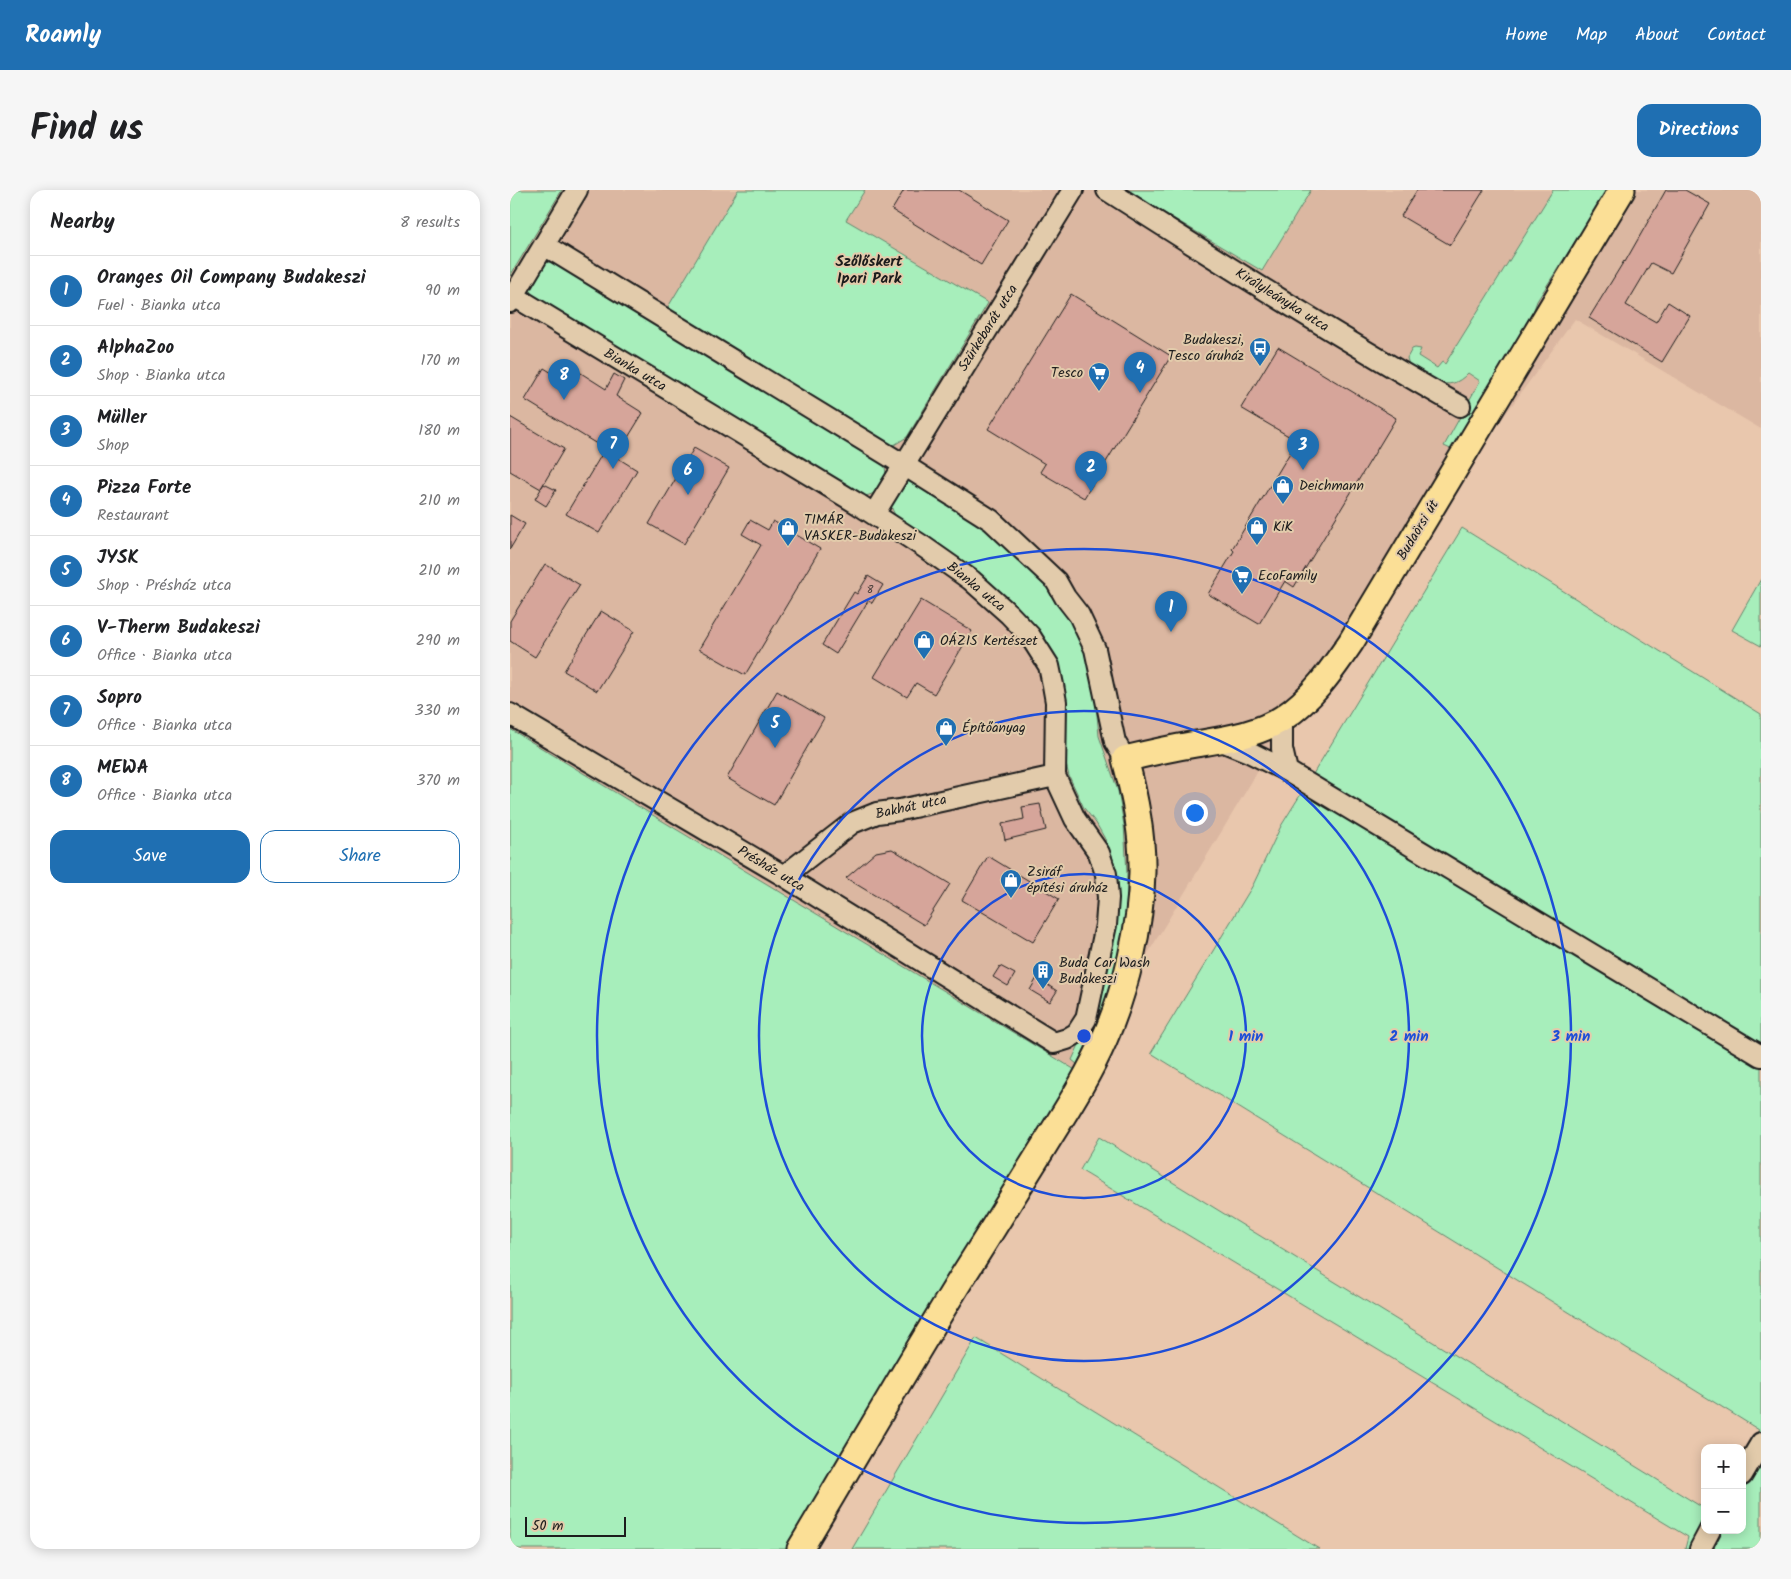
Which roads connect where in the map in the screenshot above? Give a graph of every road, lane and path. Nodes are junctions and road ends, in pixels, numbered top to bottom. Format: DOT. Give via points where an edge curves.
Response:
graph roads {
  1 [pos="577,190"];
  2 [pos="1073,190"];
  3 [pos="1107,190"];
  4 [pos="1622,190"];
  5 [pos="544,245"];
  6 [pos="512,299"];
  7 [pos="1460,406"];
  8 [pos="904,465"];
  9 [pos="874,514"];
  10 [pos="510,714"];
  11 [pos="1282,718"];
  12 [pos="1219,740"];
  13 [pos="1125,759"];
  14 [pos="1287,771"];
  15 [pos="1055,776"];
  16 [pos="784,876"];
  17 [pos="1030,1029"];
  18 [pos="1761,1056"];
  19 [pos="1761,1443"];
  20 [pos="1746,1468"];
  21 [pos="1708,1534"];
  22 [pos="800,1549"];
  23 [pos="1700,1549"];
  1 -- 5 [label="street"];
  2 -- 8 [label="street, Szürkebarát utca"];
  3 -- 7 [label="street, Királyleányka utca" via="1286,303"];
  4 -- 11 [label="main road, Budaörsi út" via="1351,642 1319,686"];
  5 -- 6 [label="street"];
  5 -- 8 [label="street"];
  6 -- 9 [label="street, Bianka utca"];
  8 -- 9 [label="street, Szürkebarát utca"];
  8 -- 13 [label="street" via="991,520 1056,581 1079,615 1095,649 1115,742"];
  9 -- 15 [label="street, Bianka utca" via="971,580 1030,636 1049,666 1056,702"];
  10 -- 16 [label="street, Présház utca"];
  11 -- 12 [label="main road, Budaörsi út" via="1239,737"];
  11 -- 14 [label="street" via="1282,749"];
  12 -- 13 [label="main road, Budaörsi út"];
  12 -- 14 [label="street"];
  13 -- 22 [label="main road" via="1140,826 1142,872 1138,918 1130,955 1104,1040 1062,1117"];
  14 -- 18 [label="street"];
  15 -- 16 [label="street, Bakhát utca" via="877,813 852,823"];
  15 -- 17 [label="street, Bianka utca" via="1075,819 1099,853 1106,874 1106,926 1086,1019 1077,1033 1054,1043"];
  16 -- 17 [label="street, Présház utca"];
  19 -- 20 [label="street"];
  21 -- 23 [label="street"];
}
